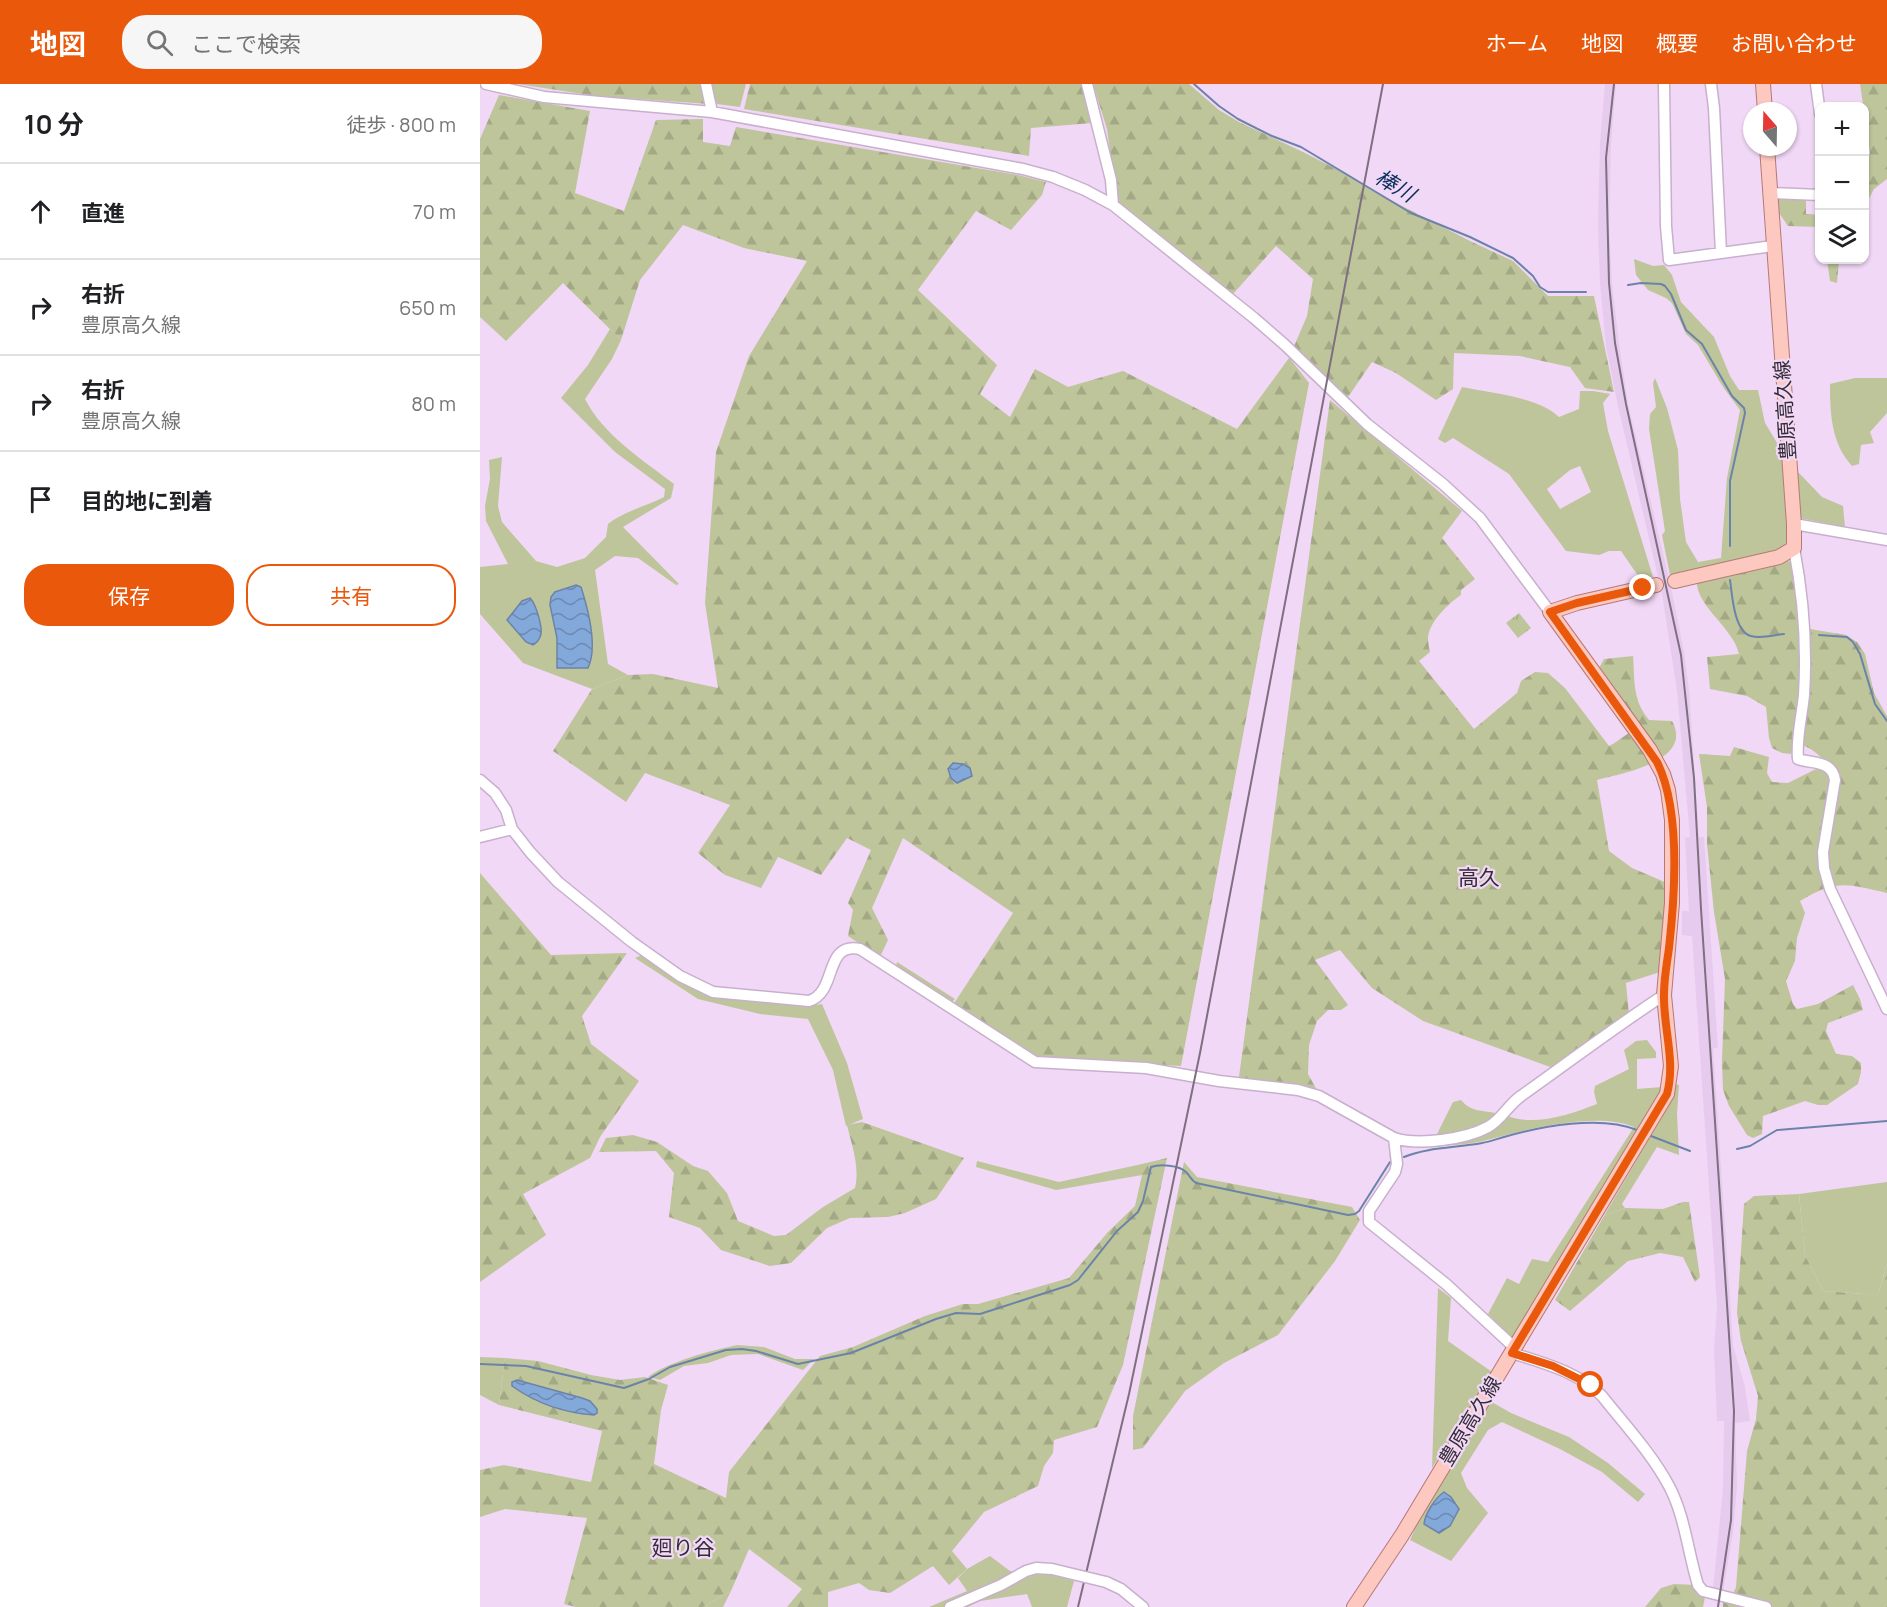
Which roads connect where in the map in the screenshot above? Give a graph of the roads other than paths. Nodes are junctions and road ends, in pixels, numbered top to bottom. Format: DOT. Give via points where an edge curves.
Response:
graph roads {
  1 [pos="486,84"];
  2 [pos="706,84"];
  3 [pos="1087,84"];
  4 [pos="1664,84"];
  5 [pos="1711,84"];
  6 [pos="1763,84"];
  7 [pos="1816,84"];
  8 [pos="1764,102"];
  9 [pos="1818,102"];
  10 [pos="712,112"];
  11 [pos="1768,156"];
  12 [pos="1770,193"];
  13 [pos="1815,195"];
  14 [pos="1113,205"];
  15 [pos="1773,246"];
  16 [pos="1721,254"];
  17 [pos="1794,524"];
  18 [pos="1887,540"];
  19 [pos="1794,548"];
  20 [pos="1675,581"];
  21 [pos="1656,585"];
  22 [pos="1550,612"];
  23 [pos="480,780"];
  24 [pos="512,829"];
  25 [pos="480,837"];
  26 [pos="1664,995"];
  27 [pos="1887,1009"];
  28 [pos="1394,1138"];
  29 [pos="1514,1350"];
  30 [pos="950,1607"];
  31 [pos="1143,1607"];
  32 [pos="1353,1607"];
  33 [pos="1766,1607"];
  1 -- 10 [label="street" via="544,97"];
  2 -- 10 [label="street"];
  3 -- 14 [label="street" via="1109,170"];
  4 -- 16 [label="street" via="1669,260"];
  5 -- 16 [label="street"];
  6 -- 8 [label="main road"];
  7 -- 9 [label="street"];
  10 -- 14 [label="street" via="1023,169 1086,190"];
  11 -- 12 [label="main road, 豊原高久線"];
  12 -- 13 [label="street"];
  12 -- 15 [label="main road, 豊原高久線"];
  14 -- 22 [label="street" via="1254,318 1367,424 1462,501 1494,536"];
  15 -- 16 [label="street"];
  15 -- 17 [label="main road, 豊原高久線"];
  17 -- 18 [label="street"];
  17 -- 19 [label="main road, 豊原高久線"];
  19 -- 20 [label="main road" via="1779,557"];
  19 -- 27 [label="street" via="1804,645 1798,759 1822,764 1834,772 1824,868 1830,889"];
  21 -- 22 [label="main road"];
  22 -- 26 [label="main road, 豊原高久線" via="1650,750 1665,782 1671,812 1673,867"];
  23 -- 24 [label="street" via="495,793"];
  24 -- 25 [label="street"];
  24 -- 28 [label="street" via="558,882 598,916 680,976 713,992 818,999 837,956 851,947 860,949 1035,1062 1146,1068 1298,1090 1319,1096"];
  26 -- 28 [label="street" via="1520,1097 1491,1125 1465,1136 1415,1142"];
  26 -- 29 [label="main road, 豊原高久線" via="1671,1066 1667,1094"];
  28 -- 29 [label="street" via="1395,1172 1369,1211 1369,1222 1446,1284"];
  29 -- 32 [label="main road, 豊原高久線" via="1402,1535"];
  29 -- 33 [label="street" via="1577,1377 1602,1396 1670,1487 1703,1591"];
  30 -- 31 [label="street, bridge" via="1036,1568 1106,1582 1121,1588"];
}
